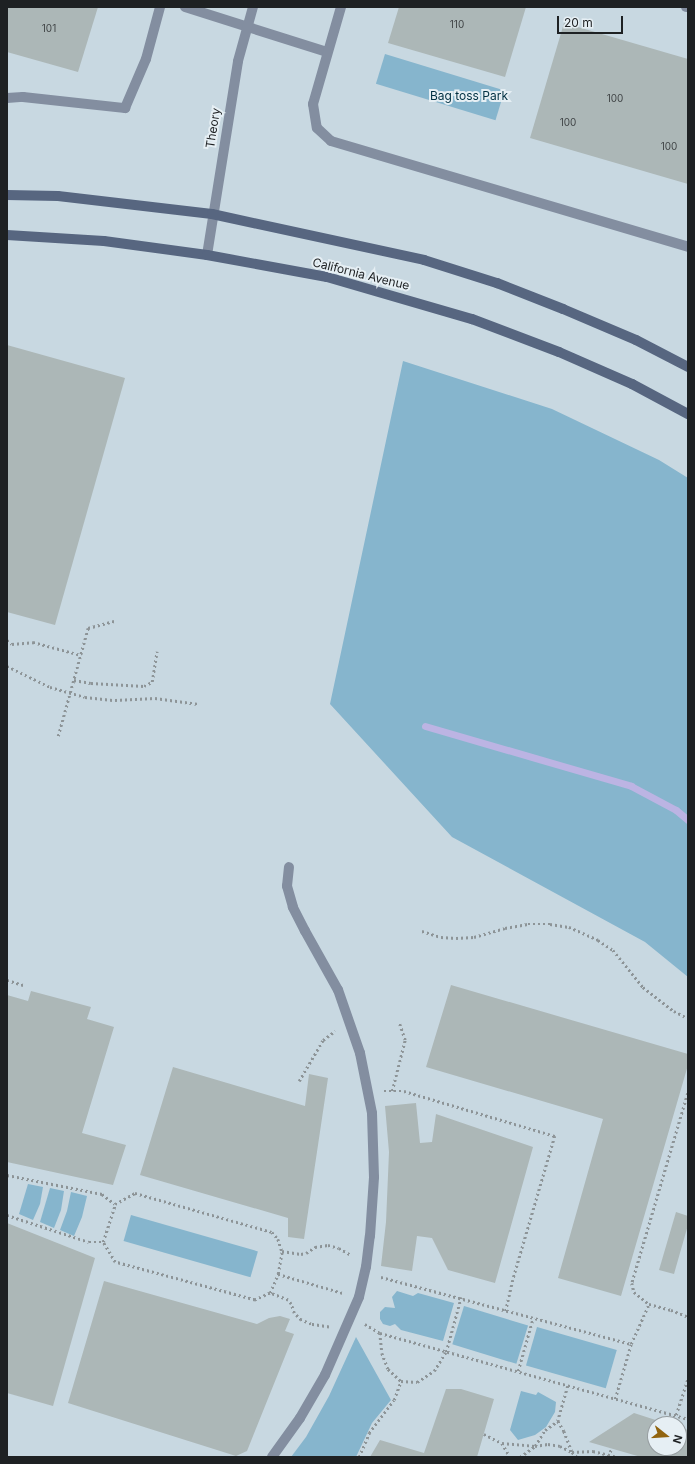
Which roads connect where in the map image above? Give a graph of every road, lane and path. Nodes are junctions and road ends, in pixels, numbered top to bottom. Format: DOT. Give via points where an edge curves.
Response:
graph roads {
  1 [pos="160,7"];
  2 [pos="185,7"];
  3 [pos="253,7"];
  4 [pos="341,7"];
  5 [pos="247,27"];
  6 [pos="327,52"];
  7 [pos="7,98"];
  8 [pos="7,195"];
  9 [pos="212,214"];
  10 [pos="7,235"];
  11 [pos="688,247"];
  12 [pos="207,254"];
  13 [pos="688,367"];
  14 [pos="688,414"];
  15 [pos="114,621"];
  16 [pos="7,640"];
  17 [pos="157,651"];
  18 [pos="81,655"];
  19 [pos="7,666"];
  20 [pos="74,680"];
  21 [pos="70,693"];
  22 [pos="199,704"];
  23 [pos="58,736"];
  24 [pos="289,867"];
  25 [pos="422,931"];
  26 [pos="7,980"];
  27 [pos="23,985"];
  28 [pos="688,1018"];
  29 [pos="349,1022"];
  30 [pos="399,1023"];
  31 [pos="300,1081"];
  32 [pos="392,1091"];
  33 [pos="368,1092"];
  34 [pos="688,1093"];
  35 [pos="7,1175"];
  36 [pos="115,1204"];
  37 [pos="7,1215"];
  38 [pos="103,1242"];
  39 [pos="282,1251"];
  40 [pos="366,1268"];
  41 [pos="278,1274"];
  42 [pos="270,1293"];
  43 [pos="359,1297"];
  44 [pos="461,1297"];
  45 [pos="649,1304"];
  46 [pos="506,1311"];
  47 [pos="352,1316"];
  48 [pos="688,1317"];
  49 [pos="533,1318"];
  50 [pos="320,1325"];
  51 [pos="380,1333"];
  52 [pos="631,1344"];
  53 [pos="446,1352"];
  54 [pos="518,1371"];
  55 [pos="688,1377"];
  56 [pos="401,1381"];
  57 [pos="568,1386"];
  58 [pos="615,1399"];
  59 [pos="676,1415"];
  60 [pos="688,1419"];
  61 [pos="558,1422"];
  62 [pos="484,1434"];
  63 [pos="502,1443"];
  64 [pos="535,1446"];
  65 [pos="611,1448"];
  66 [pos="572,1452"];
  67 [pos="609,1456"];
  68 [pos="272,1457"];
  69 [pos="359,1457"];
  70 [pos="510,1457"];
  71 [pos="520,1457"];
  72 [pos="577,1457"];
  73 [pos="617,1457"];
  1 -- 7 [label="street" via="146,59 125,108 23,97"];
  2 -- 5 [label="street"];
  3 -- 5 [label="street, Theory"];
  4 -- 6 [label="street"];
  5 -- 6 [label="street"];
  5 -- 9 [label="street, Theory" via="238,61"];
  6 -- 11 [label="street" via="313,104 317,128 331,141"];
  8 -- 9 [label="street" via="58,196"];
  9 -- 12 [label="street, Theory"];
  9 -- 13 [label="street" via="424,260 497,283 636,340"];
  10 -- 12 [label="street, California Avenue" via="104,241"];
  12 -- 14 [label="street, California Avenue" via="327,277 472,319 559,352 632,384"];
  15 -- 18 [label="path" via="88,628"];
  16 -- 18 [label="path" via="12,644 33,642"];
  17 -- 20 [label="path" via="152,682 144,686"];
  18 -- 20 [label="path"];
  19 -- 21 [label="path" via="50,687"];
  20 -- 21 [label="path"];
  21 -- 22 [label="path" via="115,700 155,698"];
  21 -- 23 [label="path"];
  24 -- 29 [label="street" via="287,886 293,907 338,990"];
  25 -- 28 [label="path" via="441,937 456,938 474,937 528,924 569,927 613,950 643,987 674,1011"];
  26 -- 27 [label="path"];
  29 -- 31 [label="path" via="324,1040"];
  29 -- 33 [label="street" via="360,1053"];
  30 -- 32 [label="path" via="405,1040"];
  32 -- 33 [label="path"];
  32 -- 46 [label="path" via="404,1091 555,1136"];
  33 -- 40 [label="street" via="372,1113 374,1177"];
  34 -- 45 [label="path" via="632,1283 634,1292"];
  35 -- 36 [label="path" via="102,1194"];
  36 -- 38 [label="path"];
  36 -- 39 [label="path" via="135,1194 272,1232 278,1239"];
  37 -- 38 [label="path" via="89,1242"];
  38 -- 42 [label="path" via="115,1262 255,1300"];
  39 -- 40 [label="path" via="301,1254 315,1247 328,1245 339,1248"];
  39 -- 41 [label="path"];
  40 -- 43 [label="street"];
  40 -- 44 [label="path" via="380,1276"];
  41 -- 42 [label="path"];
  41 -- 43 [label="path"];
  42 -- 50 [label="path" via="288,1300 294,1313 302,1320"];
  43 -- 47 [label="street"];
  44 -- 46 [label="path"];
  44 -- 53 [label="path"];
  45 -- 48 [label="path"];
  45 -- 52 [label="path"];
  46 -- 49 [label="path"];
  47 -- 51 [label="path"];
  47 -- 68 [label="street" via="321,1381 300,1418"];
  49 -- 52 [label="path"];
  49 -- 54 [label="path"];
  51 -- 53 [label="path"];
  51 -- 56 [label="path" via="382,1353 388,1369"];
  52 -- 58 [label="path"];
  53 -- 54 [label="path"];
  53 -- 56 [label="path" via="434,1371 417,1382"];
  54 -- 57 [label="path"];
  55 -- 59 [label="path"];
  56 -- 69 [label="path" via="394,1400 369,1433"];
  57 -- 58 [label="path"];
  57 -- 61 [label="path"];
  58 -- 59 [label="path"];
  59 -- 60 [label="path"];
  61 -- 64 [label="path" via="545,1430"];
  61 -- 66 [label="path"];
  62 -- 63 [label="path"];
  63 -- 64 [label="path"];
  63 -- 70 [label="path"];
  64 -- 66 [label="path" via="548,1444"];
  64 -- 71 [label="path"];
  65 -- 67 [label="path"];
  66 -- 67 [label="path" via="593,1450"];
  66 -- 72 [label="path"];
  67 -- 73 [label="path"];
}
